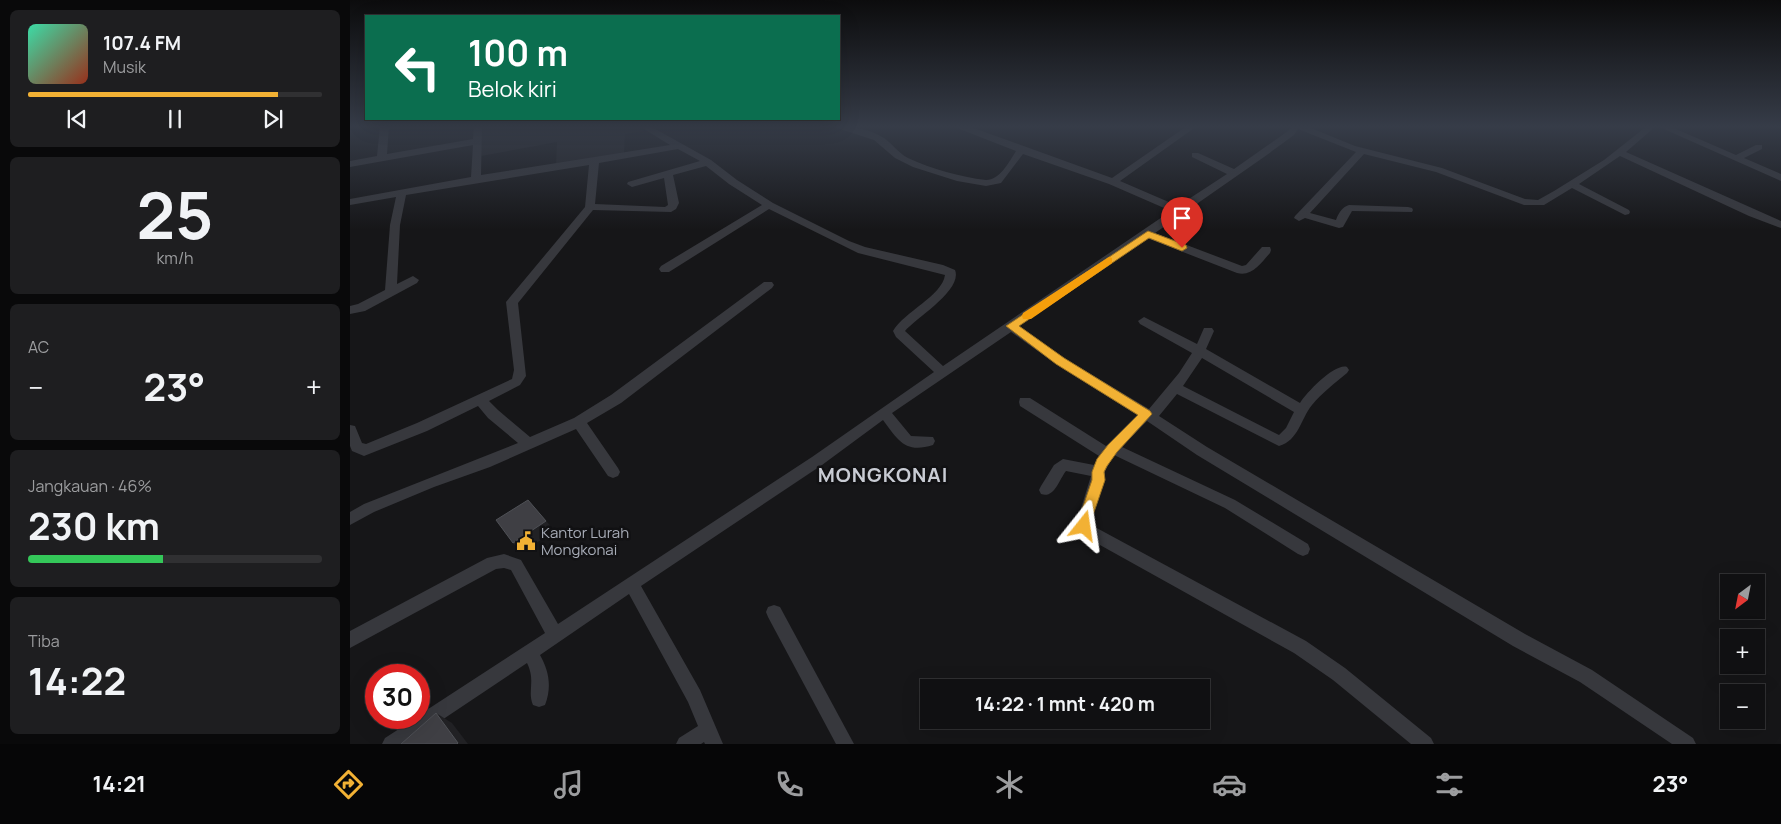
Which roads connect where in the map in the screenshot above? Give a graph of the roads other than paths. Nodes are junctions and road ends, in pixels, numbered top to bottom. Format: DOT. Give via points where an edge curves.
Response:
graph roads {
  1 [pos="367,161"];
  2 [pos="477,161"];
  3 [pos="601,161"];
  4 [pos="906,161"];
  5 [pos="1013,161"];
  6 [pos="1051,161"];
  7 [pos="1143,161"];
  8 [pos="1207,161"];
  9 [pos="1251,161"];
  10 [pos="1353,161"];
  11 [pos="1401,161"];
  12 [pos="1608,161"];
  13 [pos="1637,161"];
  14 [pos="1744,161"];
  15 [pos="594,162"];
  16 [pos="708,162"];
  17 [pos="350,164"];
  18 [pos="1234,173"];
  19 [pos="668,174"];
  20 [pos="1781,178"];
  21 [pos="476,179"];
  22 [pos="1112,182"];
  23 [pos="632,184"];
  24 [pos="1572,184"];
  25 [pos="402,192"];
  26 [pos="350,202"];
  27 [pos="769,205"];
  28 [pos="590,207"];
  29 [pos="1408,210"];
  30 [pos="1625,212"];
  31 [pos="1178,213"];
  32 [pos="1781,225"];
  33 [pos="1154,230"];
  34 [pos="1266,250"];
  35 [pos="665,269"];
  36 [pos="413,280"];
  37 [pos="768,286"];
  38 [pos="391,292"];
  39 [pos="350,310"];
  40 [pos="1144,321"];
  41 [pos="1011,326"];
  42 [pos="1208,331"];
  43 [pos="1200,353"];
  44 [pos="1343,370"];
  45 [pos="943,373"];
  46 [pos="1175,387"];
  47 [pos="481,400"];
  48 [pos="1025,402"];
  49 [pos="1301,410"];
  50 [pos="884,412"];
  51 [pos="1148,415"];
  52 [pos="579,422"];
  53 [pos="350,430"];
  54 [pos="928,441"];
  55 [pos="529,444"];
  56 [pos="1110,451"];
  57 [pos="613,472"];
  58 [pos="1098,472"];
  59 [pos="1046,490"];
  60 [pos="350,518"];
  61 [pos="1303,549"];
  62 [pos="632,584"];
  63 [pos="774,612"];
  64 [pos="555,635"];
  65 [pos="350,640"];
  66 [pos="529,652"];
  67 [pos="539,699"];
  68 [pos="711,737"];
  69 [pos="391,744"];
  70 [pos="685,744"];
  71 [pos="845,744"];
  72 [pos="1425,744"];
  73 [pos="1687,744"];
  1 -- 17 [label="street"];
  2 -- 21 [label="street"];
  3 -- 15 [label="street"];
  4 -- 5 [label="street" via="946,174 993,183"];
  6 -- 22 [label="street"];
  7 -- 22 [label="street"];
  8 -- 18 [label="street"];
  9 -- 18 [label="street"];
  10 -- 29 [label="street" via="1300,217 1339,226 1349,208"];
  11 -- 24 [label="street" via="1439,170 1530,204"];
  12 -- 24 [label="street"];
  13 -- 32 [label="street"];
  14 -- 20 [label="street"];
  15 -- 21 [label="street"];
  15 -- 28 [label="street"];
  16 -- 19 [label="street"];
  16 -- 27 [label="street"];
  18 -- 31 [label="street"];
  19 -- 23 [label="street"];
  19 -- 28 [label="street" via="674,203 667,210"];
  21 -- 25 [label="street"];
  22 -- 31 [label="street"];
  24 -- 30 [label="street"];
  25 -- 26 [label="street"];
  25 -- 38 [label="street" via="395,225"];
  27 -- 35 [label="street"];
  27 -- 45 [label="street" via="855,248 951,273 950,282 943,290 899,331"];
  28 -- 47 [label="street" via="514,298 512,314 520,376 516,382"];
  31 -- 33 [label="street"];
  33 -- 34 [label="street" via="1241,270 1250,268"];
  33 -- 41 [label="street"];
  36 -- 38 [label="street"];
  37 -- 52 [label="street" via="616,399"];
  38 -- 39 [label="street" via="361,308"];
  40 -- 43 [label="street"];
  41 -- 45 [label="street"];
  41 -- 51 [label="street" via="1060,361"];
  42 -- 43 [label="street"];
  43 -- 46 [label="street"];
  43 -- 49 [label="street" via="1264,385"];
  44 -- 49 [label="street" via="1314,394"];
  45 -- 50 [label="street"];
  46 -- 49 [label="street" via="1279,441 1290,434"];
  46 -- 51 [label="street"];
  47 -- 53 [label="street" via="364,450 357,446"];
  47 -- 55 [label="street"];
  48 -- 56 [label="street"];
  50 -- 54 [label="street" via="906,440"];
  50 -- 62 [label="street" via="817,461"];
  51 -- 56 [label="street"];
  51 -- 73 [label="street" via="1202,451 1519,640 1586,676"];
  52 -- 55 [label="street"];
  52 -- 57 [label="street"];
  55 -- 60 [label="street" via="428,483"];
  56 -- 58 [label="street"];
  56 -- 61 [label="street" via="1230,504"];
  58 -- 59 [label="street" via="1063,465"];
  58 -- 72 [label="street" via="1084,521 1084,526 1092,533 1300,647 1340,674"];
  62 -- 64 [label="street"];
  62 -- 68 [label="street" via="678,664"];
  63 -- 71 [label="street"];
  64 -- 65 [label="street" via="516,565 501,561"];
  64 -- 66 [label="street"];
  66 -- 67 [label="street" via="541,674"];
  66 -- 69 [label="street"];
  68 -- 70 [label="street"];
}
